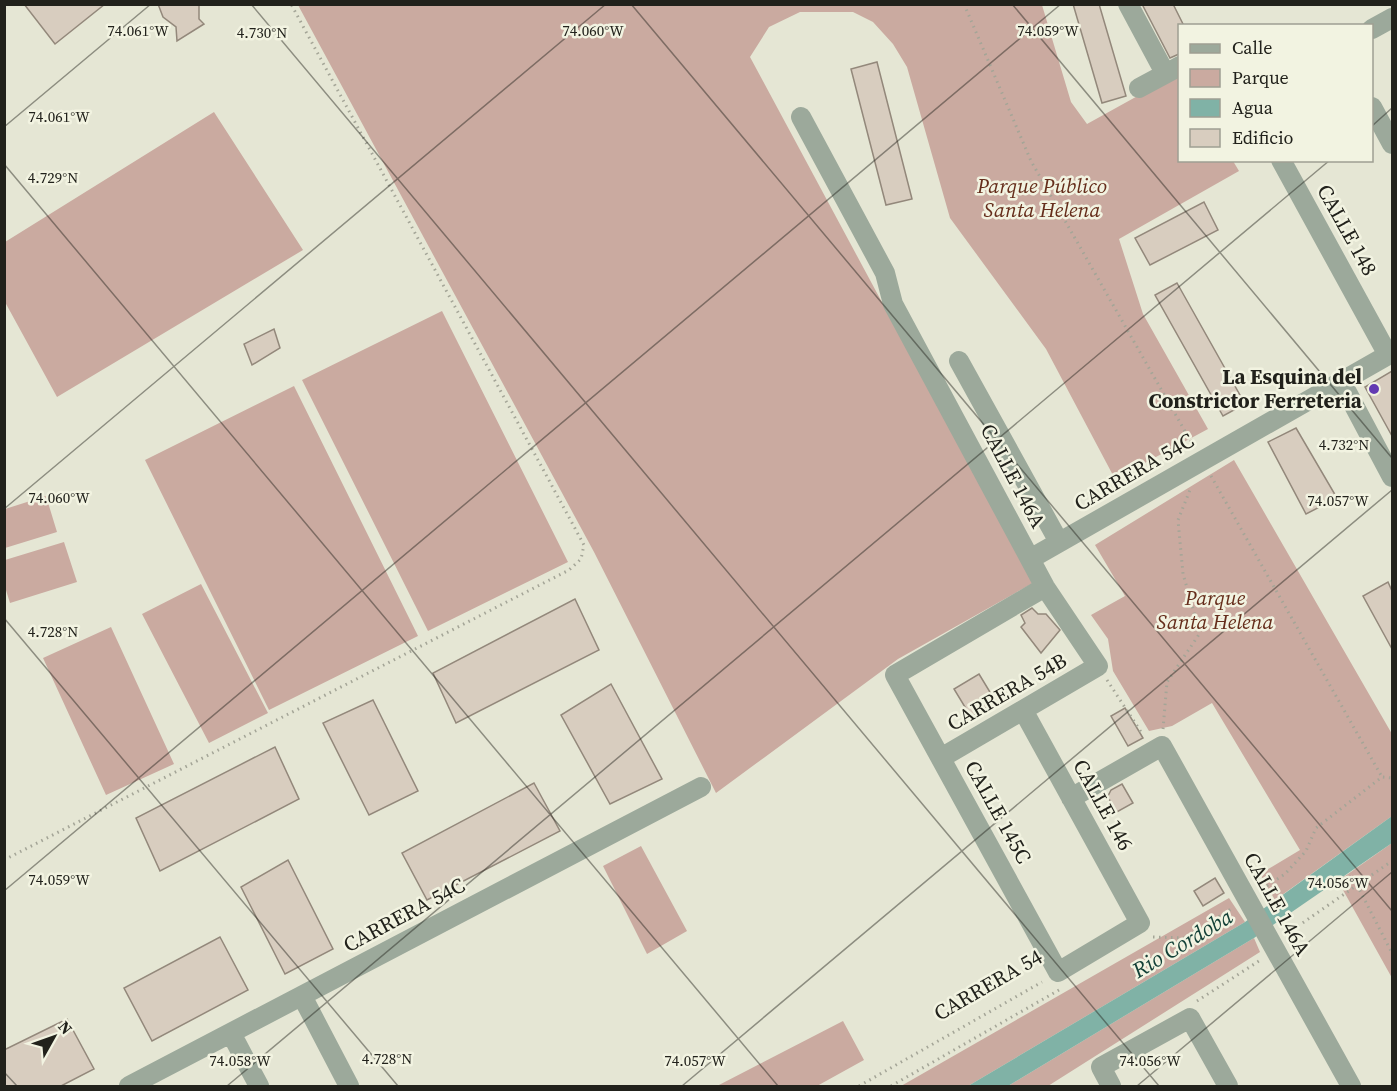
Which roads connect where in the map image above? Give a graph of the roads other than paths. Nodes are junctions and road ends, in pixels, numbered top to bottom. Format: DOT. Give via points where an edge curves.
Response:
graph roads {
  1 [pos="1128,4"];
  2 [pos="1392,18"];
  3 [pos="1373,28"];
  4 [pos="1172,69"];
  5 [pos="1139,88"];
  6 [pos="1373,111"];
  7 [pos="801,117"];
  8 [pos="1392,144"];
  9 [pos="1282,162"];
  10 [pos="1388,355"];
  11 [pos="959,361"];
  12 [pos="1341,381"];
  13 [pos="1392,477"];
  14 [pos="1059,542"];
  15 [pos="1030,559"];
  16 [pos="1045,587"];
  17 [pos="1098,666"];
  18 [pos="1023,710"];
  19 [pos="941,758"];
  20 [pos="701,787"];
  21 [pos="1071,798"];
  22 [pos="1143,932"];
  23 [pos="1061,980"];
  24 [pos="302,996"];
  25 [pos="231,1033"];
  26 [pos="129,1086"];
  27 [pos="259,1086"];
  28 [pos="349,1086"];
  29 [pos="1111,1086"];
  30 [pos="1228,1086"];
  31 [pos="1351,1086"];
  1 -- 4 [label="street"];
  2 -- 3 [label="street"];
  4 -- 5 [label="street"];
  6 -- 8 [label="street"];
  7 -- 15 [label="street, CALLE 146A" via="885,273 893,304"];
  9 -- 10 [label="street, CALLE 148"];
  10 -- 12 [label="street, CARRERA 54C"];
  11 -- 14 [label="street"];
  12 -- 13 [label="street"];
  12 -- 14 [label="street, CARRERA 54C"];
  14 -- 15 [label="street, CARRERA 54C"];
  15 -- 16 [label="street, CALLE 146A"];
  16 -- 17 [label="street, CALLE 146A"];
  16 -- 19 [label="street, CALLE 145C" via="895,675"];
  17 -- 18 [label="street, CARRERA 54B"];
  18 -- 19 [label="street, CARRERA 54B"];
  18 -- 21 [label="street, CALLE 146"];
  19 -- 23 [label="street, CALLE 145C"];
  20 -- 24 [label="street, CARRERA 54C"];
  21 -- 22 [label="street, CALLE 146"];
  21 -- 31 [label="street, CALLE 146A" via="1157,748"];
  22 -- 23 [label="street, CARRERA 54"];
  24 -- 25 [label="street, CARRERA 54C"];
  24 -- 28 [label="street"];
  25 -- 26 [label="street, CARRERA 54C"];
  25 -- 27 [label="street"];
  29 -- 30 [label="street" via="1101,1068 1190,1018"];
}
